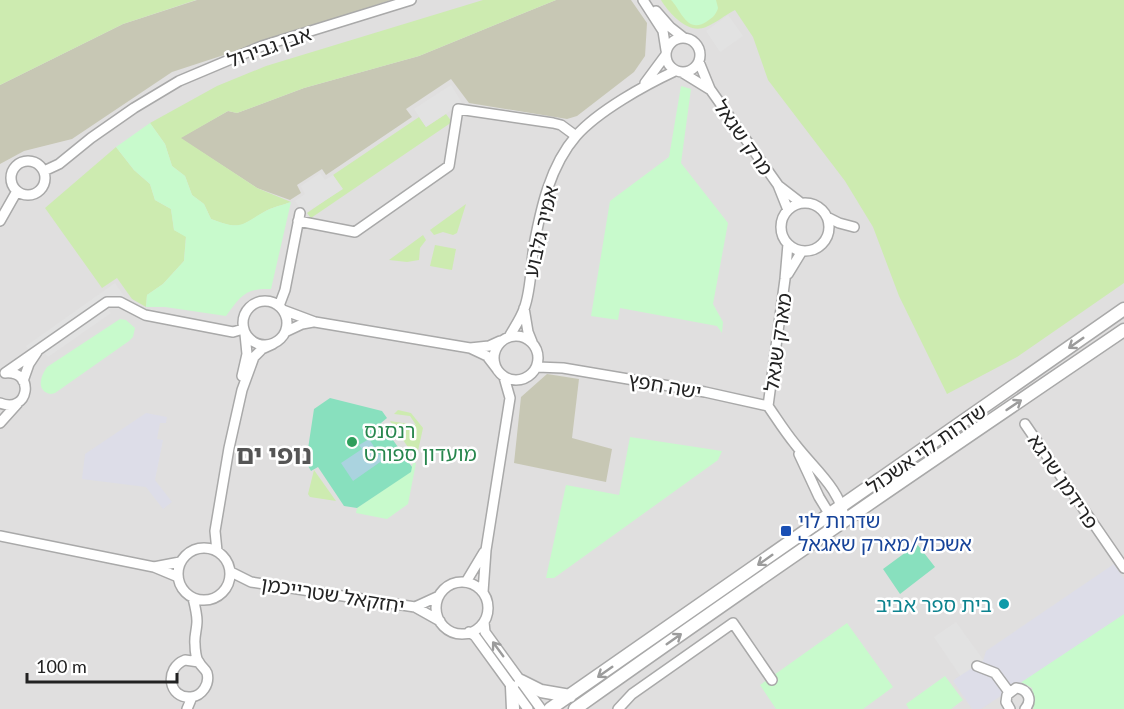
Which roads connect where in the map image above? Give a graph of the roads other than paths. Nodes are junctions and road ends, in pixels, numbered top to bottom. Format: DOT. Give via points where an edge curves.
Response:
graph roads {
  1 [pos="411,0"];
  2 [pos="643,0"];
  3 [pos="649,0"];
  4 [pos="684,38"];
  5 [pos="666,53"];
  6 [pos="699,62"];
  7 [pos="679,72"];
  8 [pos="643,86"];
  9 [pos="710,89"];
  10 [pos="576,136"];
  11 [pos="44,171"];
  12 [pos="778,185"];
  13 [pos="17,191"];
  14 [pos="801,203"];
  15 [pos="788,210"];
  16 [pos="0,221"];
  17 [pos="834,225"];
  18 [pos="854,227"];
  19 [pos="788,244"];
  20 [pos="802,251"];
  21 [pos="785,279"];
  22 [pos="281,308"];
  23 [pos="524,308"];
  24 [pos="1124,309"];
  25 [pos="315,322"];
  26 [pos="1124,330"];
  27 [pos="244,331"];
  28 [pos="285,332"];
  29 [pos="506,339"];
  30 [pos="532,342"];
  31 [pos="273,344"];
  32 [pos="470,348"];
  33 [pos="39,350"];
  34 [pos="539,354"];
  35 [pos="537,367"];
  36 [pos="562,368"];
  37 [pos="496,369"];
  38 [pos="2,374"];
  39 [pos="504,377"];
  40 [pos="524,379"];
  41 [pos="23,381"];
  42 [pos="242,390"];
  43 [pos="510,398"];
  44 [pos="21,401"];
  45 [pos="0,403"];
  46 [pos="768,406"];
  47 [pos="0,423"];
  48 [pos="1025,424"];
  49 [pos="795,444"];
  50 [pos="843,506"];
  51 [pos="830,515"];
  52 [pos="845,521"];
  53 [pos="215,531"];
  54 [pos="3,538"];
  55 [pos="205,548"];
  56 [pos="486,550"];
  57 [pos="217,551"];
  58 [pos="180,562"];
  59 [pos="154,567"];
  60 [pos="1124,568"];
  61 [pos="231,572"];
  62 [pos="178,577"];
  63 [pos="251,582"];
  64 [pos="466,582"];
  65 [pos="225,590"];
  66 [pos="483,592"];
  67 [pos="439,596"];
  68 [pos="193,598"];
  69 [pos="208,601"];
  70 [pos="415,606"];
  71 [pos="197,621"];
  72 [pos="440,621"];
  73 [pos="484,622"];
  74 [pos="469,632"];
  75 [pos="194,646"];
  76 [pos="185,660"];
  77 [pos="199,662"];
  78 [pos="977,666"];
  79 [pos="772,680"];
  80 [pos="517,684"];
  81 [pos="1009,692"];
  82 [pos="187,696"];
  83 [pos="570,696"];
  84 [pos="185,709"];
  85 [pos="513,709"];
  86 [pos="528,709"];
  87 [pos="541,709"];
  88 [pos="550,709"];
  89 [pos="576,709"];
  90 [pos="618,709"];
  91 [pos="1010,709"];
  92 [pos="1025,709"];
  1 -- 11 [label="street, אבן גבירול" via="262,46 179,81"];
  2 -- 5 [label="street" via="663,31"];
  3 -- 4 [label="street"];
  4 -- 5 [label="street" via="673,41"];
  4 -- 6 [label="street" via="697,45"];
  5 -- 7 [label="street" via="667,62"];
  5 -- 8 [label="street, אמיר גלבוע"];
  6 -- 7 [label="street" via="693,70"];
  6 -- 9 [label="street, מרק שגאל"];
  7 -- 8 [label="street, אמיר גלבוע"];
  7 -- 9 [label="street, מרק שגאל"];
  8 -- 10 [label="street, אמיר גלבוע"];
  9 -- 12 [label="street, מרק שגאל"];
  10 -- 22 [label="street" via="553,123 458,109 449,166 356,232 299,217"];
  10 -- 23 [label="street, אמיר גלבוע" via="547,189"];
  11 -- 13 [label="street" via="45,181 40,190 31,194"];
  11 -- 13 [label="street" via="31,161 20,162 11,176"];
  12 -- 14 [label="street, מרק שגאל"];
  12 -- 15 [label="street, מרק שגאל"];
  13 -- 16 [label="street"];
  14 -- 15 [label="street"];
  14 -- 17 [label="street" via="816,205"];
  15 -- 19 [label="street" via="781,230"];
  17 -- 18 [label="street"];
  17 -- 20 [label="street" via="819,247"];
  19 -- 20 [label="street"];
  19 -- 21 [label="street"];
  20 -- 21 [label="street"];
  21 -- 46 [label="street, מארק שגאל"];
  22 -- 25 [label="street"];
  22 -- 27 [label="street" via="267,301 250,306 243,316"];
  22 -- 28 [label="street" via="287,321"];
  23 -- 29 [label="street, אמיר גלבוע"];
  23 -- 30 [label="street, אמיר גלבוע"];
  24 -- 50 [label="street, שדרות לוי אשכול, one-way"];
  25 -- 28 [label="street"];
  25 -- 32 [label="street"];
  52 -- 26 [label="street, שדרות לוי אשכול, one-way"];
  27 -- 31 [label="street" via="256,343"];
  27 -- 33 [label="street" via="145,315 113,300"];
  27 -- 42 [label="street" via="248,354"];
  28 -- 31 [label="street"];
  29 -- 30 [label="street" via="519,336"];
  29 -- 32 [label="street"];
  29 -- 37 [label="street" via="494,354"];
  30 -- 34 [label="street"];
  31 -- 42 [label="street" via="254,357"];
  32 -- 37 [label="street" via="487,356"];
  33 -- 38 [label="street"];
  33 -- 41 [label="street"];
  34 -- 35 [label="street"];
  34 -- 36 [label="street, ישה חפץ"];
  35 -- 36 [label="street, ישה חפץ"];
  35 -- 40 [label="street"];
  36 -- 46 [label="street, ישה חפץ"];
  37 -- 39 [label="street"];
  38 -- 41 [label="street" via="15,374"];
  39 -- 40 [label="street"];
  39 -- 43 [label="street"];
  40 -- 43 [label="street"];
  41 -- 44 [label="street"];
  42 -- 53 [label="street"];
  43 -- 56 [label="street"];
  44 -- 45 [label="street" via="11,405"];
  44 -- 47 [label="street"];
  46 -- 49 [label="street"];
  48 -- 60 [label="street, פרידמן שרגא"];
  49 -- 50 [label="street"];
  49 -- 51 [label="street"];
  50 -- 51 [label="street, שדרות לוי אשכול"];
  50 -- 52 [label="street"];
  51 -- 52 [label="street"];
  51 -- 83 [label="street, שדרות לוי אשכול, one-way"];
  89 -- 52 [label="street, שדרות לוי אשכול, one-way"];
  53 -- 55 [label="street"];
  53 -- 57 [label="street"];
  54 -- 59 [label="street"];
  55 -- 57 [label="street"];
  55 -- 58 [label="street" via="193,550"];
  56 -- 64 [label="street"];
  56 -- 66 [label="street"];
  57 -- 61 [label="street"];
  58 -- 59 [label="street"];
  58 -- 62 [label="street"];
  59 -- 62 [label="street"];
  61 -- 63 [label="street, יחזקאל שטרייכמן"];
  61 -- 65 [label="street"];
  62 -- 68 [label="street" via="181,587"];
  63 -- 65 [label="street, יחזקאל שטרייכמן"];
  63 -- 70 [label="street, יחזקאל שטרייכמן"];
  64 -- 66 [label="street"];
  64 -- 67 [label="street" via="450,585"];
  65 -- 69 [label="street"];
  66 -- 73 [label="street" via="487,604"];
  67 -- 70 [label="street, יחזקאל שטרייכמן"];
  67 -- 72 [label="street" via="436,611"];
  68 -- 69 [label="street"];
  68 -- 71 [label="street"];
  69 -- 71 [label="street"];
  70 -- 72 [label="street, יחזקאל שטרייכמן"];
  71 -- 75 [label="street"];
  72 -- 74 [label="street" via="453,632"];
  73 -- 74 [label="street"];
  80 -- 73 [label="street, one-way" via="485,632"];
  74 -- 80 [label="street"];
  75 -- 76 [label="street"];
  75 -- 77 [label="street"];
  76 -- 77 [label="street"];
  76 -- 82 [label="street" via="175,666 171,677 173,688"];
  77 -- 82 [label="street" via="208,678 203,690"];
  78 -- 81 [label="street" via="995,673"];
  79 -- 90 [label="street" via="733,623 632,694"];
  80 -- 83 [label="street"];
  80 -- 85 [label="street"];
  80 -- 86 [label="street"];
  80 -- 87 [label="street"];
  81 -- 91 [label="street" via="1006,702"];
  81 -- 92 [label="street" via="1020,688 1027,692 1030,700"];
  82 -- 84 [label="street"];
  83 -- 88 [label="street, שדרות לוי אשכול"];
}
